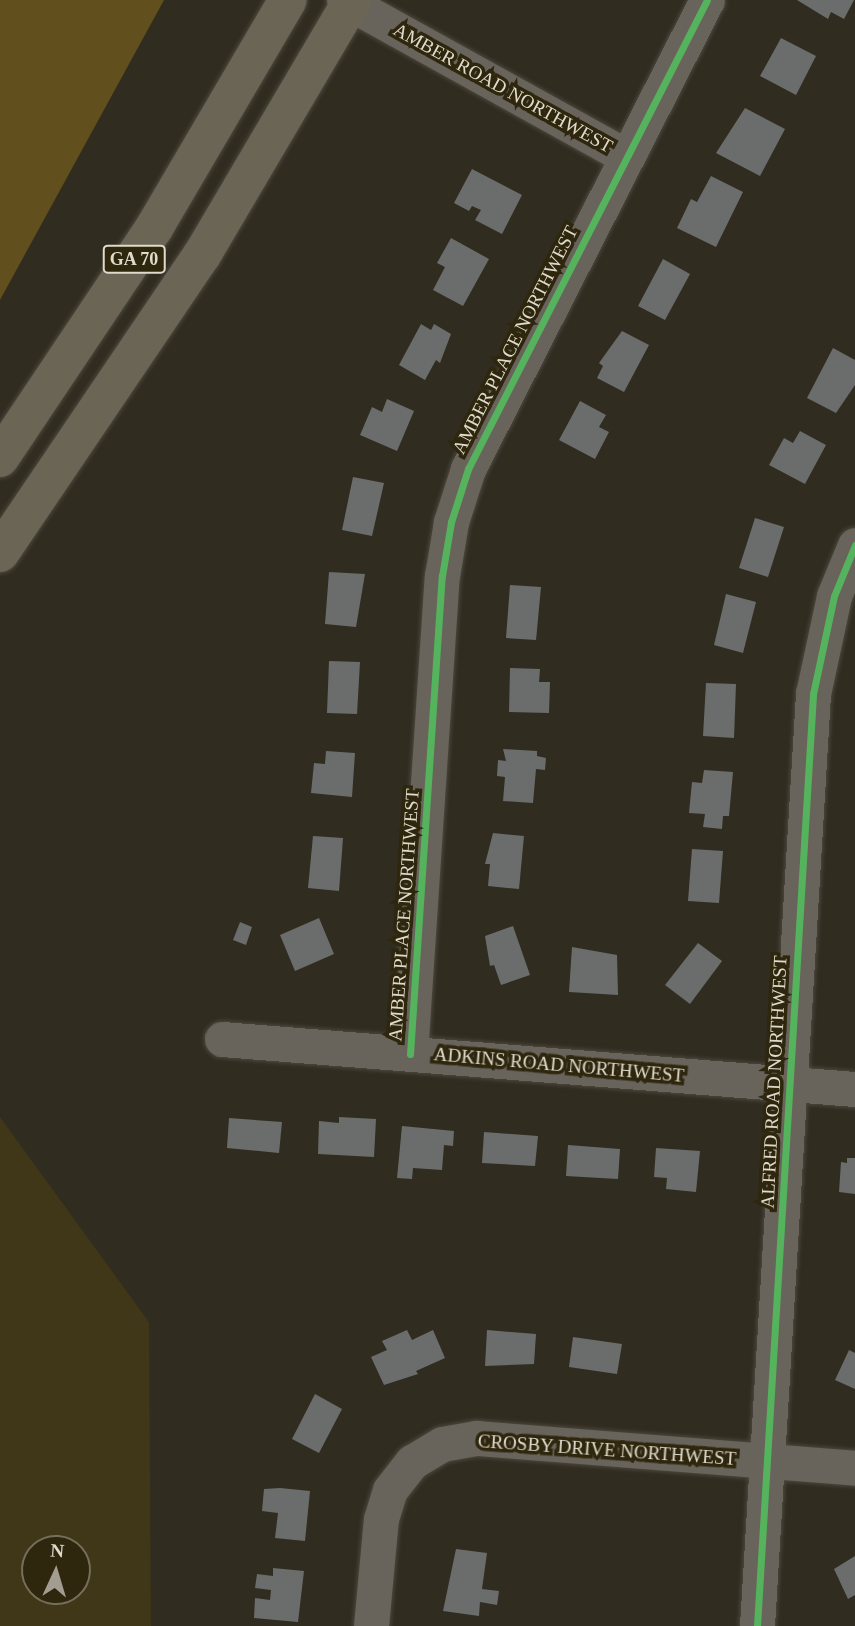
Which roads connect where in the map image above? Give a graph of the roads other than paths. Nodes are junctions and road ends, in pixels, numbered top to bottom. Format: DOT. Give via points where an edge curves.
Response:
graph roads {
  1 [pos="288,0"];
  2 [pos="707,0"];
  3 [pos="348,1"];
  4 [pos="625,156"];
  5 [pos="0,458"];
  6 [pos="855,545"];
  7 [pos="0,553"];
  8 [pos="222,1039"];
  9 [pos="410,1054"];
  10 [pos="789,1084"];
  11 [pos="855,1089"];
  12 [pos="766,1461"];
  13 [pos="855,1468"];
  14 [pos="371,1626"];
  15 [pos="757,1626"];
  1 -- 5 [label="main road, GA 70" via="155,228"];
  2 -- 4 [label="street, AMBER PLACE NORTHWEST"];
  3 -- 4 [label="street, AMBER ROAD NORTHWEST"];
  3 -- 7 [label="main road, GA 70" via="202,255"];
  4 -- 9 [label="street, AMBER PLACE NORTHWEST" via="468,469 451,522 442,576"];
  6 -- 10 [label="street, ALFRED ROAD NORTHWEST" via="834,596 813,694"];
  8 -- 9 [label="street, ADKINS ROAD NORTHWEST"];
  9 -- 10 [label="street, ADKINS ROAD NORTHWEST"];
  10 -- 11 [label="street, ADKINS ROAD NORTHWEST"];
  10 -- 12 [label="street, ALFRED ROAD NORTHWEST"];
  12 -- 13 [label="street, CROSBY DRIVE NORTHWEST"];
  12 -- 14 [label="street, CROSBY DRIVE NORTHWEST" via="477,1438 442,1444 412,1462 390,1490 381,1520"];
  12 -- 15 [label="street, ALFRED ROAD NORTHWEST"];
}
